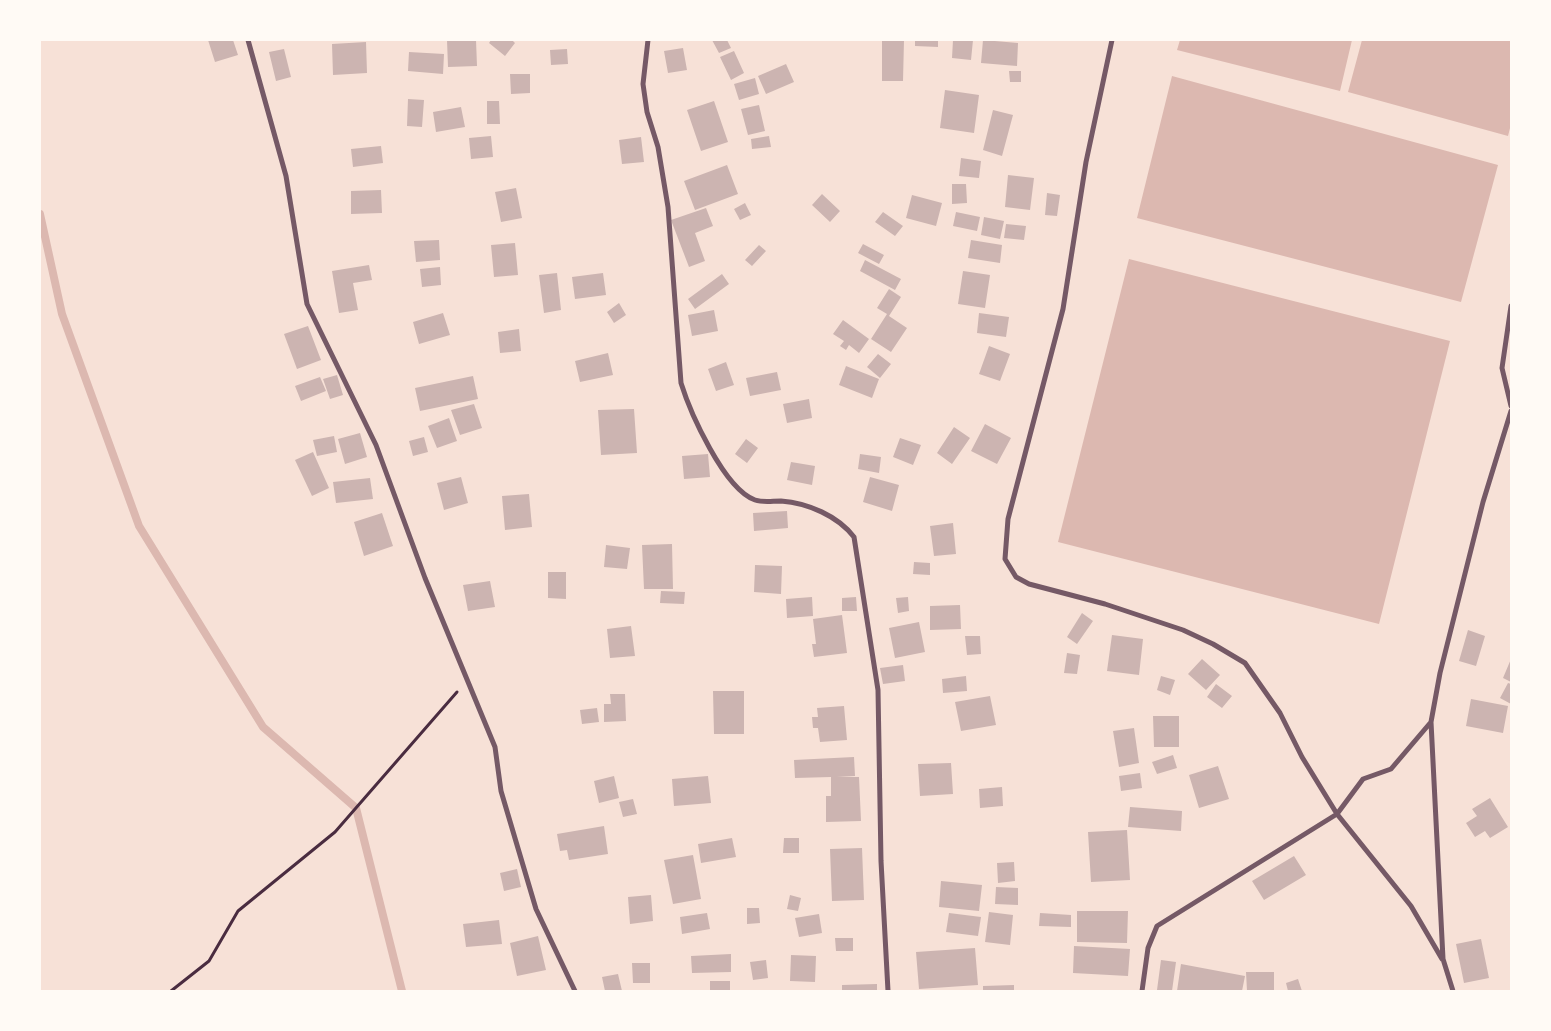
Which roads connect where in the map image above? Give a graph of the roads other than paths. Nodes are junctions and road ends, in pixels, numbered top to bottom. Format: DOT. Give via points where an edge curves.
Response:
graph roads {
  1 [pos="248,40"];
  2 [pos="648,40"];
  3 [pos="1112,40"];
  4 [pos="1511,306"];
  5 [pos="1511,406"];
  6 [pos="1511,411"];
  7 [pos="1431,722"];
  8 [pos="1337,814"];
  9 [pos="1443,959"];
  10 [pos="575,991"];
  11 [pos="888,991"];
  12 [pos="1142,991"];
  13 [pos="1453,991"];
  1 -- 10 [label="street" via="286,176 307,304 376,445 425,578 495,747 501,791 536,909"];
  2 -- 11 [label="street" via="644,84 647,112 658,147 668,207 680,383 689,408 708,447 733,482 753,499 782,501 817,510 844,524 854,538 878,690 881,861"];
  3 -- 8 [label="street" via="1086,162 1063,309 1008,519 1005,559 1016,577 1030,584 1183,630 1245,663 1280,714"];
  4 -- 5 [label="street" via="1502,368"];
  6 -- 7 [label="street" via="1483,502 1440,673"];
  7 -- 8 [label="street" via="1390,769 1363,779"];
  7 -- 9 [label="street"];
  8 -- 9 [label="street" via="1411,906"];
  8 -- 12 [label="street" via="1157,926 1148,948"];
  9 -- 13 [label="street"];
}
